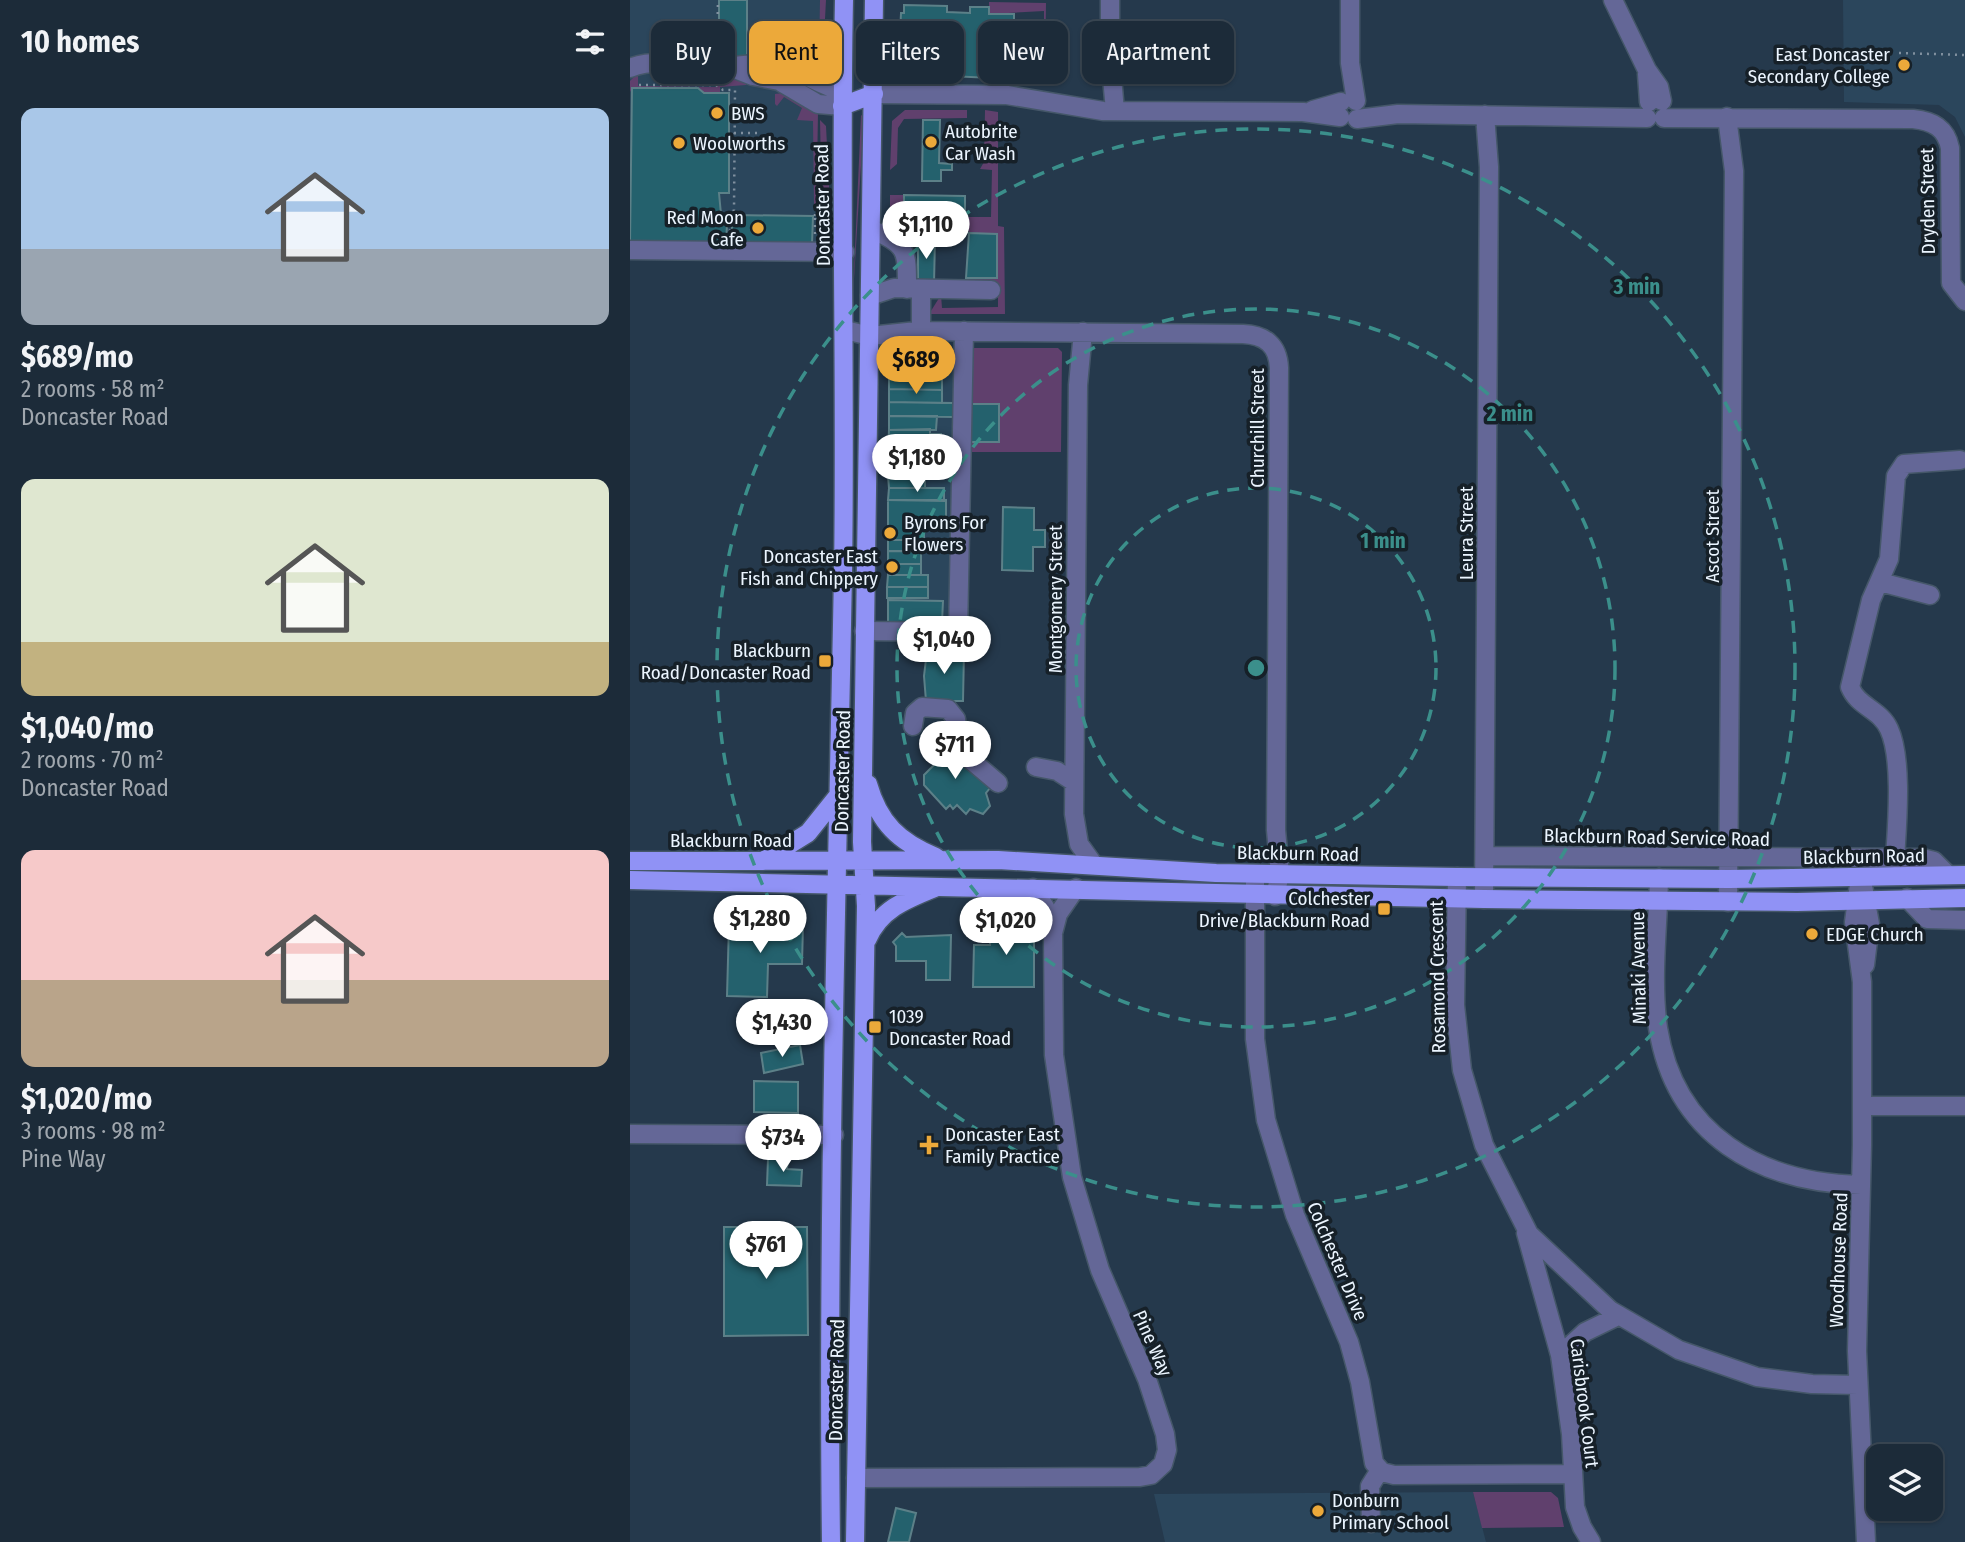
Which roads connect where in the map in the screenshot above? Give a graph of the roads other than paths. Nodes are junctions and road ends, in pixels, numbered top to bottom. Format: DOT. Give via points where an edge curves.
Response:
graph roads {
  1 [pos="844,0"];
  2 [pos="874,0"];
  3 [pos="1111,0"];
  4 [pos="1350,0"];
  5 [pos="1613,0"];
  6 [pos="630,68"];
  7 [pos="882,94"];
  8 [pos="842,99"];
  9 [pos="1349,107"];
  10 [pos="1655,108"];
  11 [pos="1109,111"];
  12 [pos="1490,115"];
  13 [pos="1733,117"];
  14 [pos="872,230"];
  15 [pos="630,250"];
  16 [pos="845,252"];
  17 [pos="914,289"];
  18 [pos="991,290"];
  19 [pos="870,296"];
  20 [pos="1965,300"];
  21 [pos="845,330"];
  22 [pos="870,330"];
  23 [pos="919,331"];
  24 [pos="964,331"];
  25 [pos="1077,332"];
  26 [pos="1959,460"];
  27 [pos="1880,582"];
  28 [pos="1930,595"];
  29 [pos="864,631"];
  30 [pos="913,726"];
  31 [pos="863,767"];
  32 [pos="1036,767"];
  33 [pos="1074,782"];
  34 [pos="998,783"];
  35 [pos="836,798"];
  36 [pos="1074,814"];
  37 [pos="1485,856"];
  38 [pos="1730,859"];
  39 [pos="1895,859"];
  40 [pos="862,860"];
  41 [pos="945,860"];
  42 [pos="630,861"];
  43 [pos="763,861"];
  44 [pos="835,861"];
  45 [pos="1076,864"];
  46 [pos="1094,865"];
  47 [pos="1268,874"];
  48 [pos="1956,875"];
  49 [pos="1457,877"];
  50 [pos="1485,877"];
  51 [pos="1860,877"];
  52 [pos="1658,878"];
  53 [pos="1729,879"];
  54 [pos="630,880"];
  55 [pos="864,884"];
  56 [pos="835,885"];
  57 [pos="943,885"];
  58 [pos="1033,888"];
  59 [pos="1082,888"];
  60 [pos="1255,895"];
  61 [pos="1275,895"];
  62 [pos="1456,898"];
  63 [pos="1907,898"];
  64 [pos="1965,898"];
  65 [pos="1485,899"];
  66 [pos="1658,900"];
  67 [pos="1861,900"];
  68 [pos="1728,902"];
  69 [pos="1965,920"];
  70 [pos="1053,933"];
  71 [pos="865,944"];
  72 [pos="1862,1106"];
  73 [pos="1965,1106"];
  74 [pos="630,1134"];
  75 [pos="834,1135"];
  76 [pos="1861,1185"];
  77 [pos="1525,1228"];
  78 [pos="1618,1316"];
  79 [pos="1560,1355"];
  80 [pos="1857,1385"];
  81 [pos="1380,1470"];
  82 [pos="1573,1474"];
  83 [pos="856,1478"];
  84 [pos="1371,1523"];
  85 [pos="1865,1541"];
  86 [pos="831,1542"];
  87 [pos="855,1542"];
  88 [pos="1591,1542"];
  1 -- 8 [label="main road, Doncaster Road"];
  2 -- 7 [label="main road, Doncaster Road"];
  3 -- 11 [label="street"];
  4 -- 9 [label="street"];
  5 -- 10 [label="street" via="1647,70"];
  6 -- 8 [label="street" via="698,65 722,58 764,73 818,104"];
  7 -- 8 [label="main road"];
  7 -- 11 [label="street, Dryden Street" via="1007,94"];
  7 -- 14 [label="main road, Doncaster Road"];
  8 -- 16 [label="main road, Doncaster Road"];
  9 -- 11 [label="street, Dryden Street" via="1303,112"];
  9 -- 12 [label="street, Dryden Street" via="1398,114"];
  10 -- 12 [label="street, Dryden Street" via="1611,115"];
  10 -- 13 [label="street, Dryden Street"];
  12 -- 37 [label="street, Leura Street"];
  13 -- 20 [label="street, Dryden Street" via="1913,119 1935,124 1950,148 1951,284"];
  13 -- 38 [label="street, Ascot Street"];
  14 -- 17 [label="street" via="894,239 906,255"];
  14 -- 19 [label="main road, Doncaster Road"];
  15 -- 16 [label="street"];
  16 -- 21 [label="main road, Doncaster Road"];
  17 -- 18 [label="street"];
  17 -- 19 [label="street" via="884,289"];
  17 -- 23 [label="street"];
  19 -- 22 [label="main road, Doncaster Road"];
  21 -- 22 [label="street, Churchill Street"];
  21 -- 35 [label="main road, Doncaster Road"];
  22 -- 23 [label="street, Churchill Street"];
  22 -- 29 [label="main road, Doncaster Road"];
  23 -- 24 [label="street, Churchill Street"];
  24 -- 25 [label="street, Churchill Street"];
  24 -- 29 [label="street" via="958,632"];
  25 -- 33 [label="street, Montgomery Street"];
  25 -- 47 [label="street, Churchill Street" via="1252,334 1267,340 1276,352 1276,830"];
  26 -- 27 [label="street" via="1904,464 1896,476 1894,534"];
  27 -- 28 [label="street"];
  27 -- 39 [label="street" via="1871,600 1850,687 1856,701 1880,715 1890,731 1898,792"];
  29 -- 31 [label="main road, Doncaster Road"];
  30 -- 34 [label="street" via="920,719 947,720 958,730 959,750"];
  31 -- 40 [label="main road, Doncaster Road"];
  31 -- 41 [label="main road" via="886,826 909,845"];
  32 -- 33 [label="street" via="1057,771"];
  33 -- 36 [label="street, Montgomery Street"];
  35 -- 43 [label="main road" via="808,832"];
  35 -- 44 [label="main road, Doncaster Road"];
  36 -- 45 [label="street, Montgomery Street" via="1069,851"];
  36 -- 46 [label="street, Montgomery Street" via="1079,844"];
  37 -- 38 [label="street, Blackburn Road Service Road"];
  37 -- 50 [label="street, Leura Street"];
  38 -- 39 [label="street, Blackburn Road Service Road"];
  38 -- 53 [label="street, Ascot Street"];
  39 -- 48 [label="street, Blackburn Road Service Road" via="1934,862"];
  40 -- 41 [label="main road, Blackburn Road"];
  40 -- 44 [label="main road, Blackburn Road"];
  40 -- 55 [label="main road, Doncaster Road"];
  41 -- 45 [label="main road, Blackburn Road"];
  42 -- 43 [label="main road, Blackburn Road"];
  43 -- 44 [label="main road, Blackburn Road"];
  44 -- 56 [label="main road, Doncaster Road"];
  45 -- 46 [label="main road, Blackburn Road"];
  45 -- 59 [label="street, Montgomery Street"];
  46 -- 47 [label="main road, Blackburn Road"];
  47 -- 49 [label="main road, Blackburn Road"];
  47 -- 60 [label="street, Colchester Drive"];
  47 -- 61 [label="street, Churchill Street"];
  48 -- 51 [label="main road, Blackburn Road"];
  49 -- 50 [label="main road, Blackburn Road"];
  49 -- 62 [label="street, Rosamond Crescent"];
  50 -- 52 [label="main road, Blackburn Road"];
  50 -- 65 [label="street, Leura Street"];
  51 -- 53 [label="main road, Blackburn Road"];
  51 -- 67 [label="street, Woodhouse Road"];
  52 -- 53 [label="main road, Blackburn Road"];
  52 -- 66 [label="street, Minaki Avenue"];
  53 -- 68 [label="street, Ascot Street"];
  54 -- 56 [label="main road"];
  55 -- 56 [label="main road"];
  55 -- 57 [label="main road"];
  55 -- 71 [label="main road, Doncaster Road"];
  56 -- 75 [label="main road, Doncaster Road"];
  57 -- 58 [label="main road"];
  57 -- 71 [label="main road" via="891,909 872,928"];
  58 -- 59 [label="main road"];
  58 -- 70 [label="street, Pine Way"];
  59 -- 60 [label="main road"];
  59 -- 70 [label="street, Pine Way" via="1058,914"];
  60 -- 61 [label="main road"];
  60 -- 81 [label="street, Colchester Drive" via="1255,1039 1266,1121 1295,1215 1349,1342 1371,1457"];
  61 -- 62 [label="main road"];
  62 -- 65 [label="main road"];
  62 -- 77 [label="street, Rosamond Crescent" via="1455,1005 1464,1081 1484,1145"];
  63 -- 64 [label="main road"];
  63 -- 67 [label="main road"];
  63 -- 69 [label="street" via="1927,919"];
  65 -- 66 [label="main road"];
  66 -- 68 [label="main road"];
  66 -- 76 [label="street, Minaki Avenue" via="1658,1026 1670,1071 1697,1116 1725,1144 1770,1170 1811,1182"];
  67 -- 68 [label="main road"];
  67 -- 72 [label="street, Woodhouse Road" via="1870,924 1862,982"];
  70 -- 83 [label="street, Pine Way" via="1054,1055 1072,1177 1104,1279 1158,1407 1166,1458 1146,1476"];
  71 -- 83 [label="main road, Doncaster Road"];
  72 -- 73 [label="street"];
  72 -- 76 [label="street, Woodhouse Road"];
  74 -- 75 [label="street"];
  75 -- 86 [label="main road, Doncaster Road"];
  76 -- 80 [label="street, Woodhouse Road"];
  77 -- 78 [label="street, Rosamond Crescent"];
  77 -- 79 [label="street, Carisbrook Court"];
  78 -- 79 [label="street" via="1585,1332"];
  78 -- 80 [label="street, Rosamond Crescent" via="1679,1350 1740,1372 1785,1381"];
  79 -- 82 [label="street, Carisbrook Court"];
  80 -- 85 [label="street, Woodhouse Road"];
  81 -- 82 [label="street" via="1394,1475"];
  81 -- 84 [label="street" via="1370,1486"];
  82 -- 88 [label="street, Carisbrook Court" via="1578,1517"];
  83 -- 87 [label="main road, Doncaster Road"];
}
